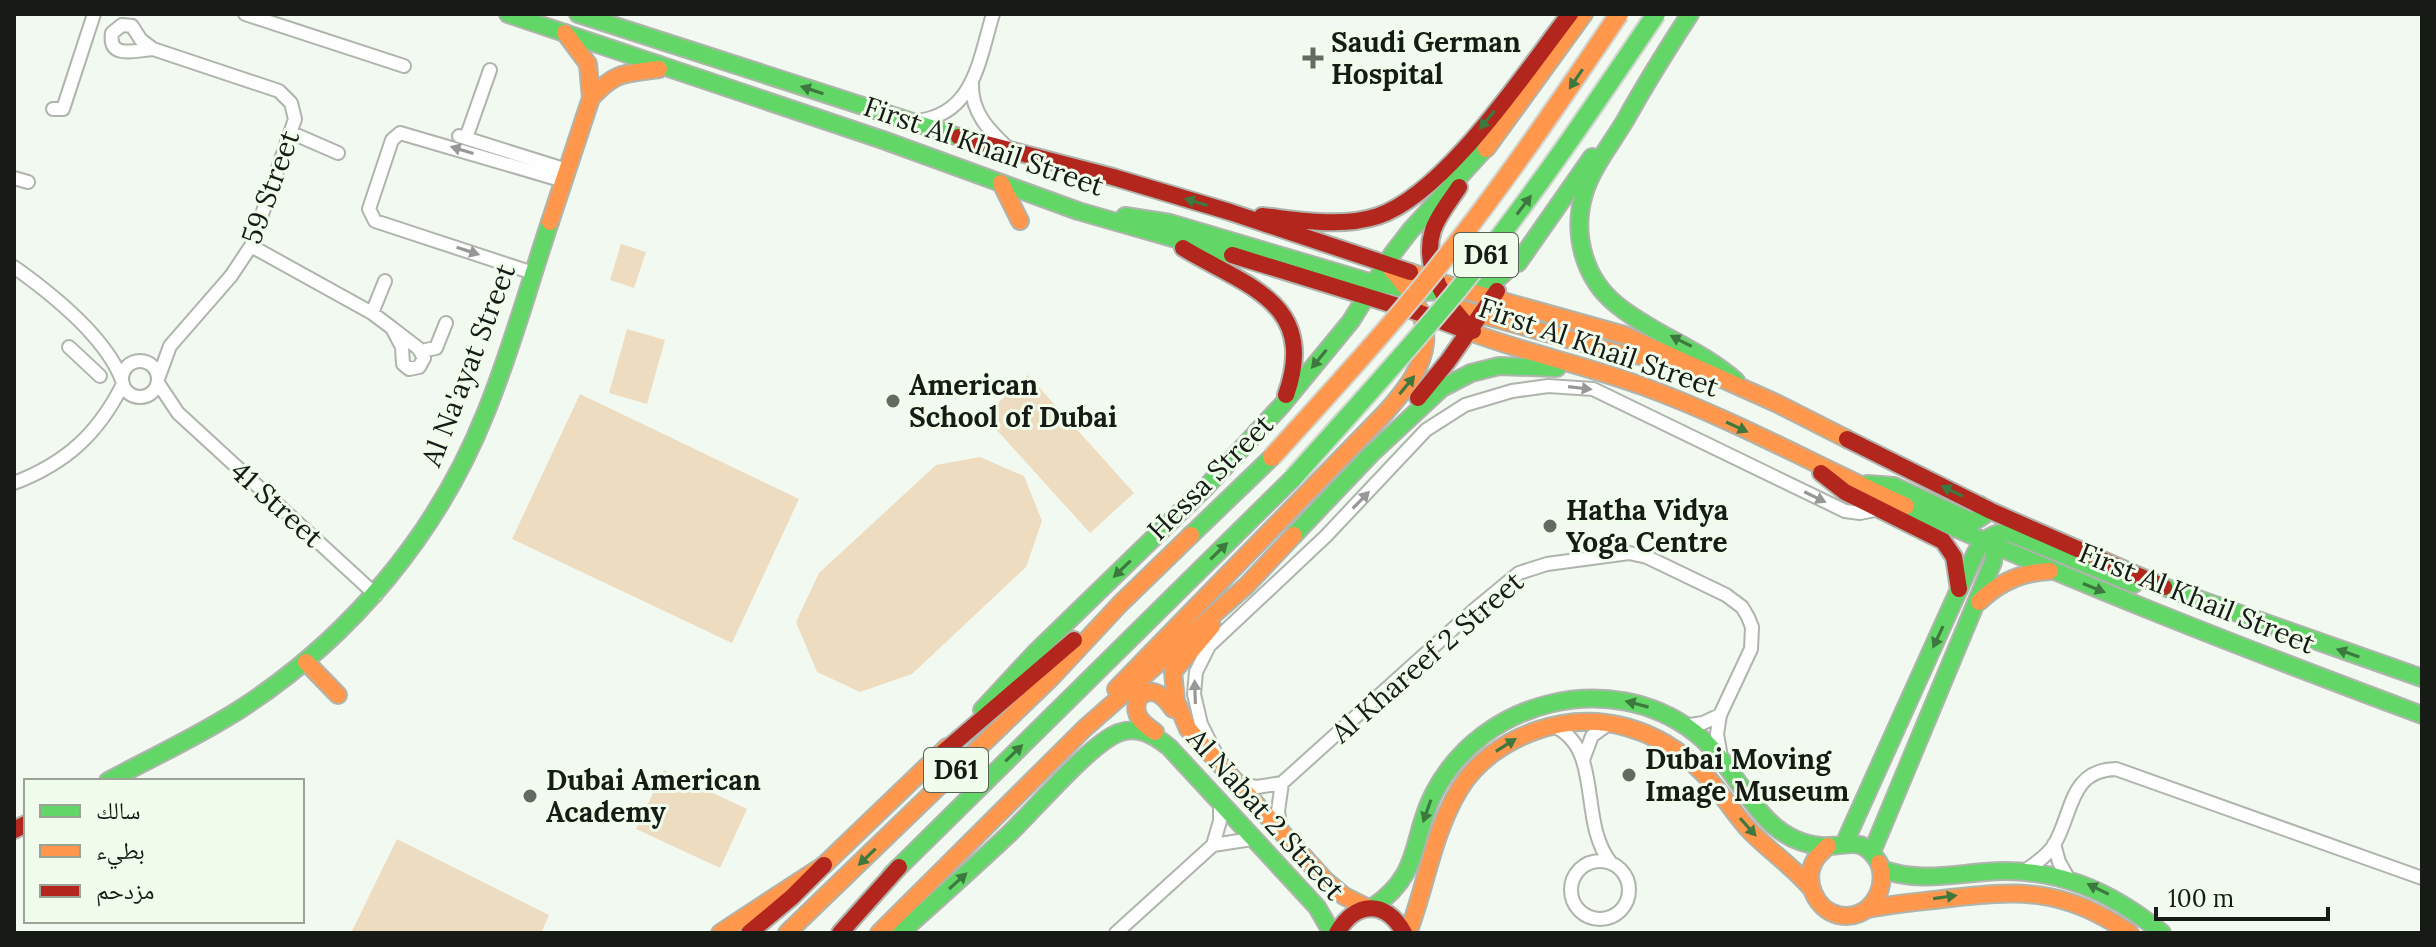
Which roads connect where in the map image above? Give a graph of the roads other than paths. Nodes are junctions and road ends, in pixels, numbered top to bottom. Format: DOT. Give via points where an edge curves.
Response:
graph roads {
  1 [pos="94,14"];
  2 [pos="245,14"];
  3 [pos="508,14"];
  4 [pos="578,14"];
  5 [pos="993,14"];
  6 [pos="1570,14"];
  7 [pos="1584,14"];
  8 [pos="1619,14"];
  9 [pos="1656,14"];
  10 [pos="1690,14"];
  11 [pos="128,20"];
  12 [pos="564,32"];
  13 [pos="153,49"];
  14 [pos="404,66"];
  15 [pos="669,69"];
  16 [pos="490,70"];
  17 [pos="972,81"];
  18 [pos="591,98"];
  19 [pos="53,109"];
  20 [pos="1630,109"];
  21 [pos="907,121"];
  22 [pos="292,133"];
  23 [pos="1491,142"];
  24 [pos="338,153"];
  25 [pos="1013,153"];
  26 [pos="565,175"];
  27 [pos="14,178"];
  28 [pos="28,182"];
  29 [pos="1001,183"];
  30 [pos="1230,212"];
  31 [pos="1095,217"];
  32 [pos="1020,221"];
  33 [pos="1174,237"];
  34 [pos="251,246"];
  35 [pos="1523,256"];
  36 [pos="1385,265"];
  37 [pos="14,267"];
  38 [pos="533,273"];
  39 [pos="385,281"];
  40 [pos="1370,290"];
  41 [pos="1467,291"];
  42 [pos="1444,293"];
  43 [pos="1492,298"];
  44 [pos="1415,300"];
  45 [pos="372,313"];
  46 [pos="446,323"];
  47 [pos="1474,327"];
  48 [pos="392,328"];
  49 [pos="86,330"];
  50 [pos="170,346"];
  51 [pos="106,349"];
  52 [pos="421,351"];
  53 [pos="1673,359"];
  54 [pos="138,361"];
  55 [pos="1586,370"];
  56 [pos="100,376"];
  57 [pos="158,381"];
  58 [pos="122,382"];
  59 [pos="1743,388"];
  60 [pos="144,397"];
  61 [pos="1282,405"];
  62 [pos="108,413"];
  63 [pos="178,413"];
  64 [pos="1371,454"];
  65 [pos="1815,465"];
  66 [pos="14,483"];
  67 [pos="1861,485"];
  68 [pos="1986,508"];
  69 [pos="1880,509"];
  70 [pos="1992,540"];
  71 [pos="2022,549"];
  72 [pos="2054,571"];
  73 [pos="1246,586"];
  74 [pos="2165,587"];
  75 [pos="1959,592"];
  76 [pos="376,595"];
  77 [pos="1120,604"];
  78 [pos="1975,607"];
  79 [pos="306,662"];
  80 [pos="2422,678"];
  81 [pos="338,695"];
  82 [pos="1720,715"];
  83 [pos="2422,715"];
  84 [pos="1612,721"];
  85 [pos="1551,725"];
  86 [pos="1684,726"];
  87 [pos="1085,728"];
  88 [pos="1188,729"];
  89 [pos="1169,747"];
  90 [pos="940,755"];
  91 [pos="1721,757"];
  92 [pos="1583,760"];
  93 [pos="1880,763"];
  94 [pos="1221,765"];
  95 [pos="1904,776"];
  96 [pos="112,779"];
  97 [pos="1282,783"];
  98 [pos="1239,784"];
  99 [pos="1220,803"];
  100 [pos="1281,831"];
  101 [pos="1594,831"];
  102 [pos="1252,839"];
  103 [pos="1836,844"];
  104 [pos="2054,844"];
  105 [pos="1213,845"];
  106 [pos="1872,852"];
  107 [pos="1611,863"];
  108 [pos="824,865"];
  109 [pos="899,867"];
  110 [pos="1583,867"];
  111 [pos="1881,869"];
  112 [pos="2026,870"];
  113 [pos="2068,878"];
  114 [pos="2422,878"];
  115 [pos="1810,887"];
  116 [pos="1370,907"];
  117 [pos="1868,909"];
  118 [pos="720,933"];
  119 [pos="749,933"];
  120 [pos="787,933"];
  121 [pos="830,933"];
  122 [pos="840,933"];
  123 [pos="879,933"];
  124 [pos="900,933"];
  125 [pos="1116,933"];
  126 [pos="1335,933"];
  127 [pos="1406,933"];
  128 [pos="2130,933"];
  129 [pos="2162,933"];
  1 -- 19 [label="street" via="63,109"];
  2 -- 14 [label="street"];
  3 -- 12 [label="main road, First Al Khail Street"];
  21 -- 4 [label="main road, First Al Khail Street, one-way"];
  5 -- 17 [label="street"];
  6 -- 30 [label="main road, one-way" via="1450,165 1408,201 1377,216 1343,221"];
  7 -- 23 [label="main road"];
  8 -- 77 [label="main road, Hessa Street / D61, one-way, bridge" via="1535,138 1409,303 1272,457"];
  109 -- 9 [label="main road, Hessa Street / D61, one-way, bridge" via="1293,478 1486,255"];
  10 -- 20 [label="main road"];
  11 -- 13 [label="street"];
  11 -- 13 [label="street" via="112,33 118,51"];
  12 -- 15 [label="main road, First Al Khail Street"];
  12 -- 18 [label="main road, Al Na'ayat Street" via="589,67"];
  13 -- 22 [label="street, 59 Street" via="279,91 294,111"];
  15 -- 18 [label="main road" via="617,75"];
  15 -- 29 [label="main road, First Al Khail Street"];
  16 -- 26 [label="street" via="462,137"];
  17 -- 21 [label="street" via="950,110"];
  17 -- 25 [label="street" via="979,115"];
  18 -- 26 [label="main road, Al Na'ayat Street"];
  20 -- 35 [label="main road"];
  59 -- 20 [label="main road, one-way" via="1703,354 1615,304 1585,261 1579,228 1584,195"];
  21 -- 25 [label="main road, First Al Khail Street"];
  22 -- 24 [label="street"];
  22 -- 34 [label="street, 59 Street"];
  23 -- 36 [label="main road"];
  23 -- 42 [label="main road" via="1433,230 1431,263"];
  30 -- 25 [label="main road, First Al Khail Street, one-way"];
  26 -- 38 [label="main road, Al Na'ayat Street"];
  26 -- 38 [label="street, one-way" via="404,132 392,140 374,195 369,213 375,221"];
  27 -- 28 [label="street"];
  29 -- 31 [label="main road, First Al Khail Street"];
  29 -- 32 [label="main road"];
  30 -- 36 [label="main road, First Al Khail Street"];
  31 -- 33 [label="main road, First Al Khail Street"];
  31 -- 40 [label="main road" via="1170,223"];
  33 -- 40 [label="main road, First Al Khail Street"];
  33 -- 61 [label="main road" via="1186,250 1251,284 1279,311 1295,359"];
  34 -- 45 [label="street"];
  34 -- 50 [label="street, 59 Street"];
  35 -- 41 [label="main road" via="1495,281"];
  35 -- 43 [label="main road"];
  36 -- 40 [label="main road"];
  36 -- 42 [label="main road, First Al Khail Street"];
  36 -- 44 [label="main road"];
  37 -- 49 [label="street"];
  38 -- 76 [label="main road, Al Na'ayat Street" via="474,444 428,527"];
  39 -- 45 [label="street"];
  40 -- 44 [label="main road"];
  40 -- 61 [label="main road, one-way"];
  41 -- 42 [label="main road, First Al Khail Street"];
  41 -- 43 [label="main road, First Al Khail Street"];
  42 -- 44 [label="main road"];
  42 -- 47 [label="main road"];
  43 -- 47 [label="main road"];
  43 -- 53 [label="main road, First Al Khail Street" via="1624,335"];
  44 -- 47 [label="main road, First Al Khail Street"];
  87 -- 44 [label="main road, one-way" via="1147,654 1405,388 1426,350"];
  45 -- 48 [label="street"];
  46 -- 52 [label="street" via="438,345"];
  47 -- 53 [label="main road"];
  47 -- 55 [label="main road, First Al Khail Street"];
  47 -- 64 [label="main road"];
  48 -- 52 [label="street"];
  48 -- 52 [label="street" via="406,367 422,365"];
  49 -- 51 [label="street"];
  49 -- 56 [label="street" via="66,350"];
  50 -- 54 [label="street, 59 Street"];
  50 -- 57 [label="street, 59 Street"];
  51 -- 54 [label="street"];
  51 -- 58 [label="street"];
  53 -- 59 [label="main road, First Al Khail Street"];
  54 -- 57 [label="street" via="151,364"];
  54 -- 58 [label="street" via="125,368"];
  55 -- 64 [label="main road" via="1514,365 1471,373 1442,388"];
  55 -- 65 [label="main road, First Al Khail Street, one-way" via="1693,406"];
  57 -- 60 [label="street"];
  57 -- 63 [label="street, 41 Street"];
  58 -- 60 [label="street" via="130,394"];
  58 -- 62 [label="street"];
  68 -- 59 [label="main road, First Al Khail Street, one-way"];
  60 -- 62 [label="street"];
  60 -- 63 [label="street, 41 Street"];
  61 -- 90 [label="main road, one-way"];
  62 -- 66 [label="street" via="69,452"];
  63 -- 76 [label="street, 41 Street"];
  64 -- 73 [label="main road"];
  65 -- 67 [label="main road, First Al Khail Street"];
  65 -- 69 [label="main road" via="1836,487"];
  67 -- 68 [label="main road" via="1894,486 1973,522"];
  67 -- 70 [label="main road, First Al Khail Street"];
  68 -- 70 [label="main road"];
  68 -- 74 [label="main road, First Al Khail Street"];
  69 -- 75 [label="main road" via="1943,541 1954,557"];
  94 -- 69 [label="street, one-way" via="1201,724 1194,694 1196,672 1209,646 1326,536 1426,430 1465,405 1530,388 1593,389 1845,511"];
  70 -- 71 [label="main road, First Al Khail Street"];
  70 -- 75 [label="main road"];
  70 -- 78 [label="main road" via="1993,562"];
  71 -- 72 [label="main road, First Al Khail Street"];
  71 -- 74 [label="main road" via="2121,580"];
  72 -- 78 [label="main road" via="2011,579"];
  72 -- 83 [label="main road, First Al Khail Street, one-way"];
  73 -- 87 [label="main road"];
  73 -- 88 [label="main road, Al Nabat 2 Street" via="1173,672 1176,702"];
  80 -- 74 [label="main road, First Al Khail Street, one-way"];
  75 -- 93 [label="main road, one-way"];
  76 -- 79 [label="main road, Al Na'ayat Street"];
  77 -- 90 [label="main road"];
  77 -- 120 [label="main road, Hessa Street / D61, one-way" via="1052,677"];
  78 -- 95 [label="main road"];
  79 -- 81 [label="main road"];
  79 -- 96 [label="main road, Al Na'ayat Street" via="219,722"];
  82 -- 86 [label="street"];
  82 -- 91 [label="street, Al Khareef 2 Street"];
  82 -- 97 [label="street, Al Khareef 2 Street" via="1751,649 1752,627 1742,607 1639,555 1560,562 1512,578"];
  84 -- 85 [label="main road"];
  84 -- 92 [label="street" via="1592,736"];
  84 -- 115 [label="main road, one-way" via="1656,737 1690,760 1753,833"];
  85 -- 92 [label="street" via="1572,738"];
  127 -- 85 [label="main road, one-way" via="1461,787 1498,750"];
  86 -- 91 [label="main road"];
  86 -- 116 [label="main road, one-way" via="1649,707 1591,697 1534,707 1499,723 1468,746 1443,776 1408,875 1393,894"];
  87 -- 123 [label="main road"];
  88 -- 89 [label="main road" via="1164,694 1143,693 1136,706 1139,719"];
  88 -- 94 [label="main road, Al Nabat 2 Street"];
  89 -- 99 [label="main road, Al Nabat 2 Street"];
  124 -- 89 [label="main road, Al Nabat 2 Street, one-way" via="1114,734 1145,730"];
  90 -- 108 [label="main road"];
  91 -- 103 [label="main road" via="1778,829 1801,842"];
  92 -- 101 [label="street"];
  93 -- 95 [label="main road" via="1885,777"];
  93 -- 103 [label="main road"];
  94 -- 98 [label="main road, Al Nabat 2 Street"];
  95 -- 106 [label="main road"];
  97 -- 98 [label="street"];
  97 -- 100 [label="street"];
  98 -- 100 [label="main road, Al Nabat 2 Street"];
  99 -- 102 [label="main road, Al Nabat 2 Street"];
  99 -- 105 [label="street"];
  100 -- 116 [label="main road, Al Nabat 2 Street" via="1334,889"];
  101 -- 107 [label="street"];
  101 -- 110 [label="street"];
  102 -- 105 [label="street"];
  102 -- 126 [label="main road, Al Nabat 2 Street"];
  103 -- 106 [label="main road" via="1864,846"];
  103 -- 115 [label="main road" via="1812,864"];
  104 -- 112 [label="street"];
  104 -- 113 [label="street"];
  104 -- 114 [label="street" via="2079,786 2096,772 2116,769"];
  105 -- 125 [label="street"];
  106 -- 111 [label="main road"];
  107 -- 110 [label="street" via="1596,861"];
  107 -- 110 [label="street" via="1625,875 1629,894 1621,910 1606,918 1586,915 1573,900 1573,880"];
  108 -- 118 [label="main road"];
  108 -- 119 [label="main road"];
  109 -- 121 [label="main road, Hessa Street / D61"];
  109 -- 122 [label="main road"];
  111 -- 112 [label="main road" via="1919,880"];
  111 -- 117 [label="main road" via="1882,887"];
  112 -- 113 [label="main road"];
  129 -- 113 [label="main road, one-way" via="2116,898"];
  115 -- 117 [label="main road" via="1818,903 1834,914"];
  116 -- 126 [label="main road" via="1348,915"];
  116 -- 127 [label="main road, Al Nabat 2 Street" via="1391,914"];
  117 -- 128 [label="main road, one-way" via="1982,892 2032,892 2080,904"];
}
